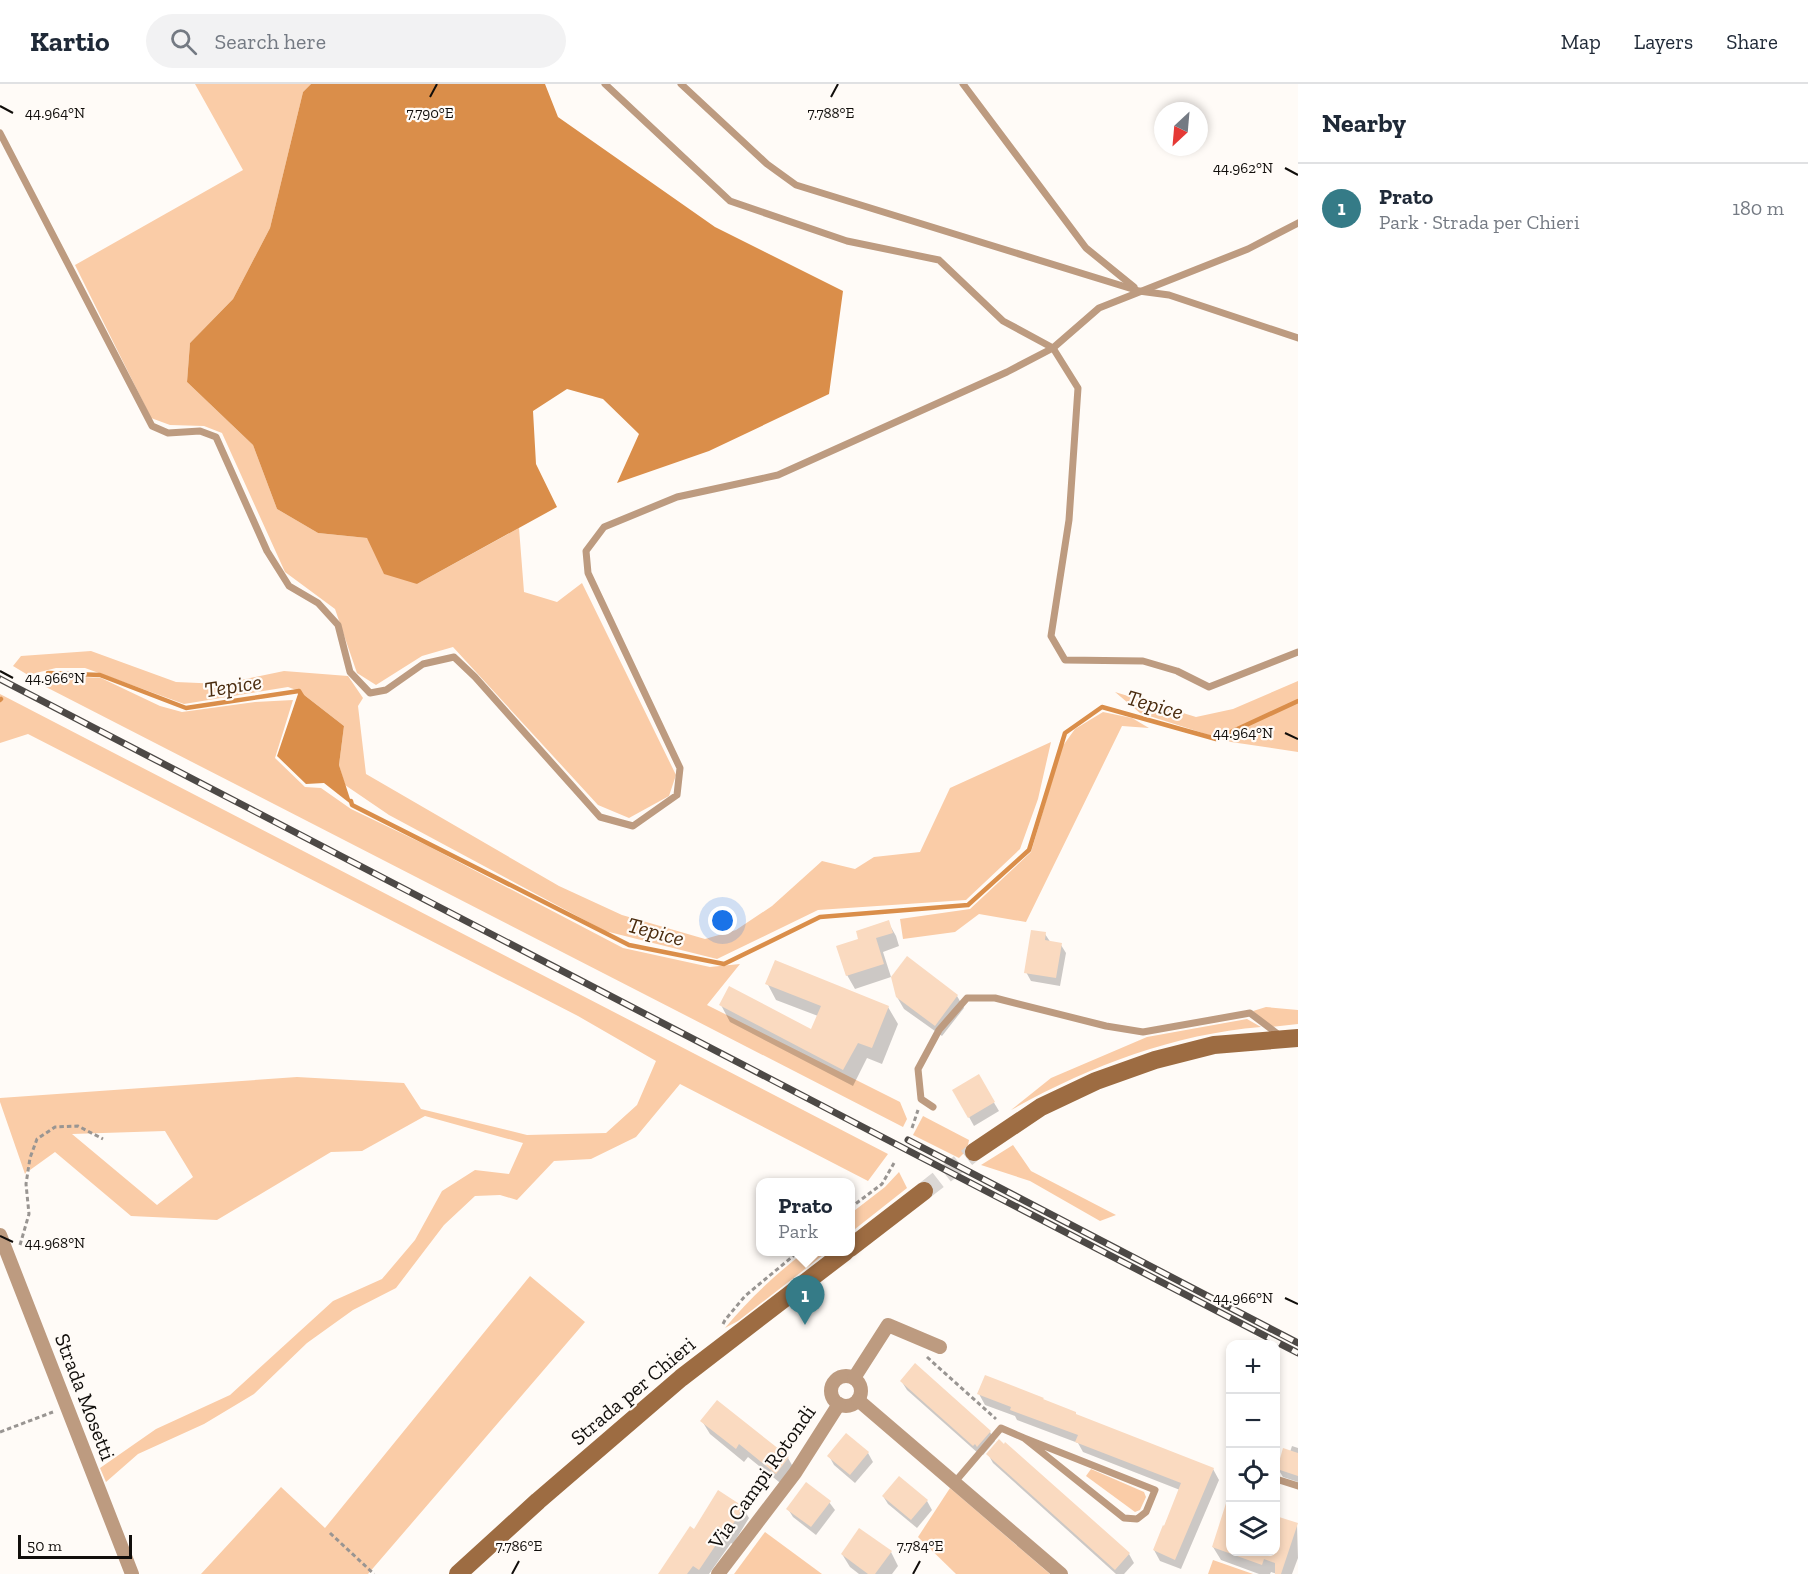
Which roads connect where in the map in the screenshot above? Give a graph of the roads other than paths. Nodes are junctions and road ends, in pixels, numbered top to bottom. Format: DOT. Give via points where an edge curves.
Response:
graph roads {
  1 [pos="605,84"];
  2 [pos="681,84"];
  3 [pos="963,84"];
  4 [pos="0,133"];
  5 [pos="1298,223"];
  6 [pos="1139,291"];
  7 [pos="1298,338"];
  8 [pos="1053,348"];
  9 [pos="1298,652"];
  10 [pos="1291,1038"];
  11 [pos="933,1107"];
  12 [pos="974,1152"];
  13 [pos="924,1191"];
  14 [pos="0,1235"];
  15 [pos="855,1244"];
  16 [pos="839,1256"];
  17 [pos="940,1347"];
  18 [pos="854,1378"];
  19 [pos="858,1400"];
  20 [pos="839,1404"];
  21 [pos="1024,1438"];
  22 [pos="1280,1481"];
  23 [pos="954,1483"];
  24 [pos="1298,1486"];
  25 [pos="132,1574"];
  26 [pos="458,1574"];
  27 [pos="718,1574"];
  28 [pos="1061,1574"];
  1 -- 8 [label="lane" via="730,201 847,241 939,260 1003,321"];
  2 -- 6 [label="lane" via="767,164 796,185"];
  3 -- 6 [label="lane" via="1086,248"];
  4 -- 8 [label="lane" via="152,426 168,434 200,431 216,436 267,551 289,586 318,603 338,625 350,672 370,693 386,690 423,664 454,657 600,817 633,826 677,795 680,768 588,573 586,551 604,527 677,496 778,474"];
  5 -- 6 [label="lane" via="1248,249"];
  6 -- 7 [label="lane" via="1169,295"];
  6 -- 8 [label="lane" via="1099,308"];
  8 -- 9 [label="lane" via="1078,388 1069,520 1051,636 1065,660 1143,662 1177,671 1209,687"];
  10 -- 11 [label="lane" via="1250,1014 1143,1032 995,998 967,998 939,1030 918,1069 921,1099"];
  10 -- 12 [label="main road" via="1214,1046 1106,1077 1041,1107"];
  13 -- 15 [label="main road"];
  14 -- 25 [label="street, Strada Mosetti"];
  16 -- 26 [label="main road, Strada per Chieri" via="681,1378"];
  17 -- 18 [label="street" via="888,1325"];
  18 -- 19 [label="street" via="861,1388"];
  18 -- 20 [label="street" via="842,1376 834,1382 832,1396"];
  19 -- 20 [label="street" via="848,1406"];
  19 -- 23 [label="street"];
  20 -- 27 [label="street, Via Campi Rotondi" via="795,1473"];
  21 -- 21 [label="lane" via="1155,1490 1146,1512 1137,1519 1124,1518"];
  21 -- 23 [label="lane" via="1001,1428"];
  22 -- 24 [label="lane"];
  23 -- 28 [label="street"];
}
